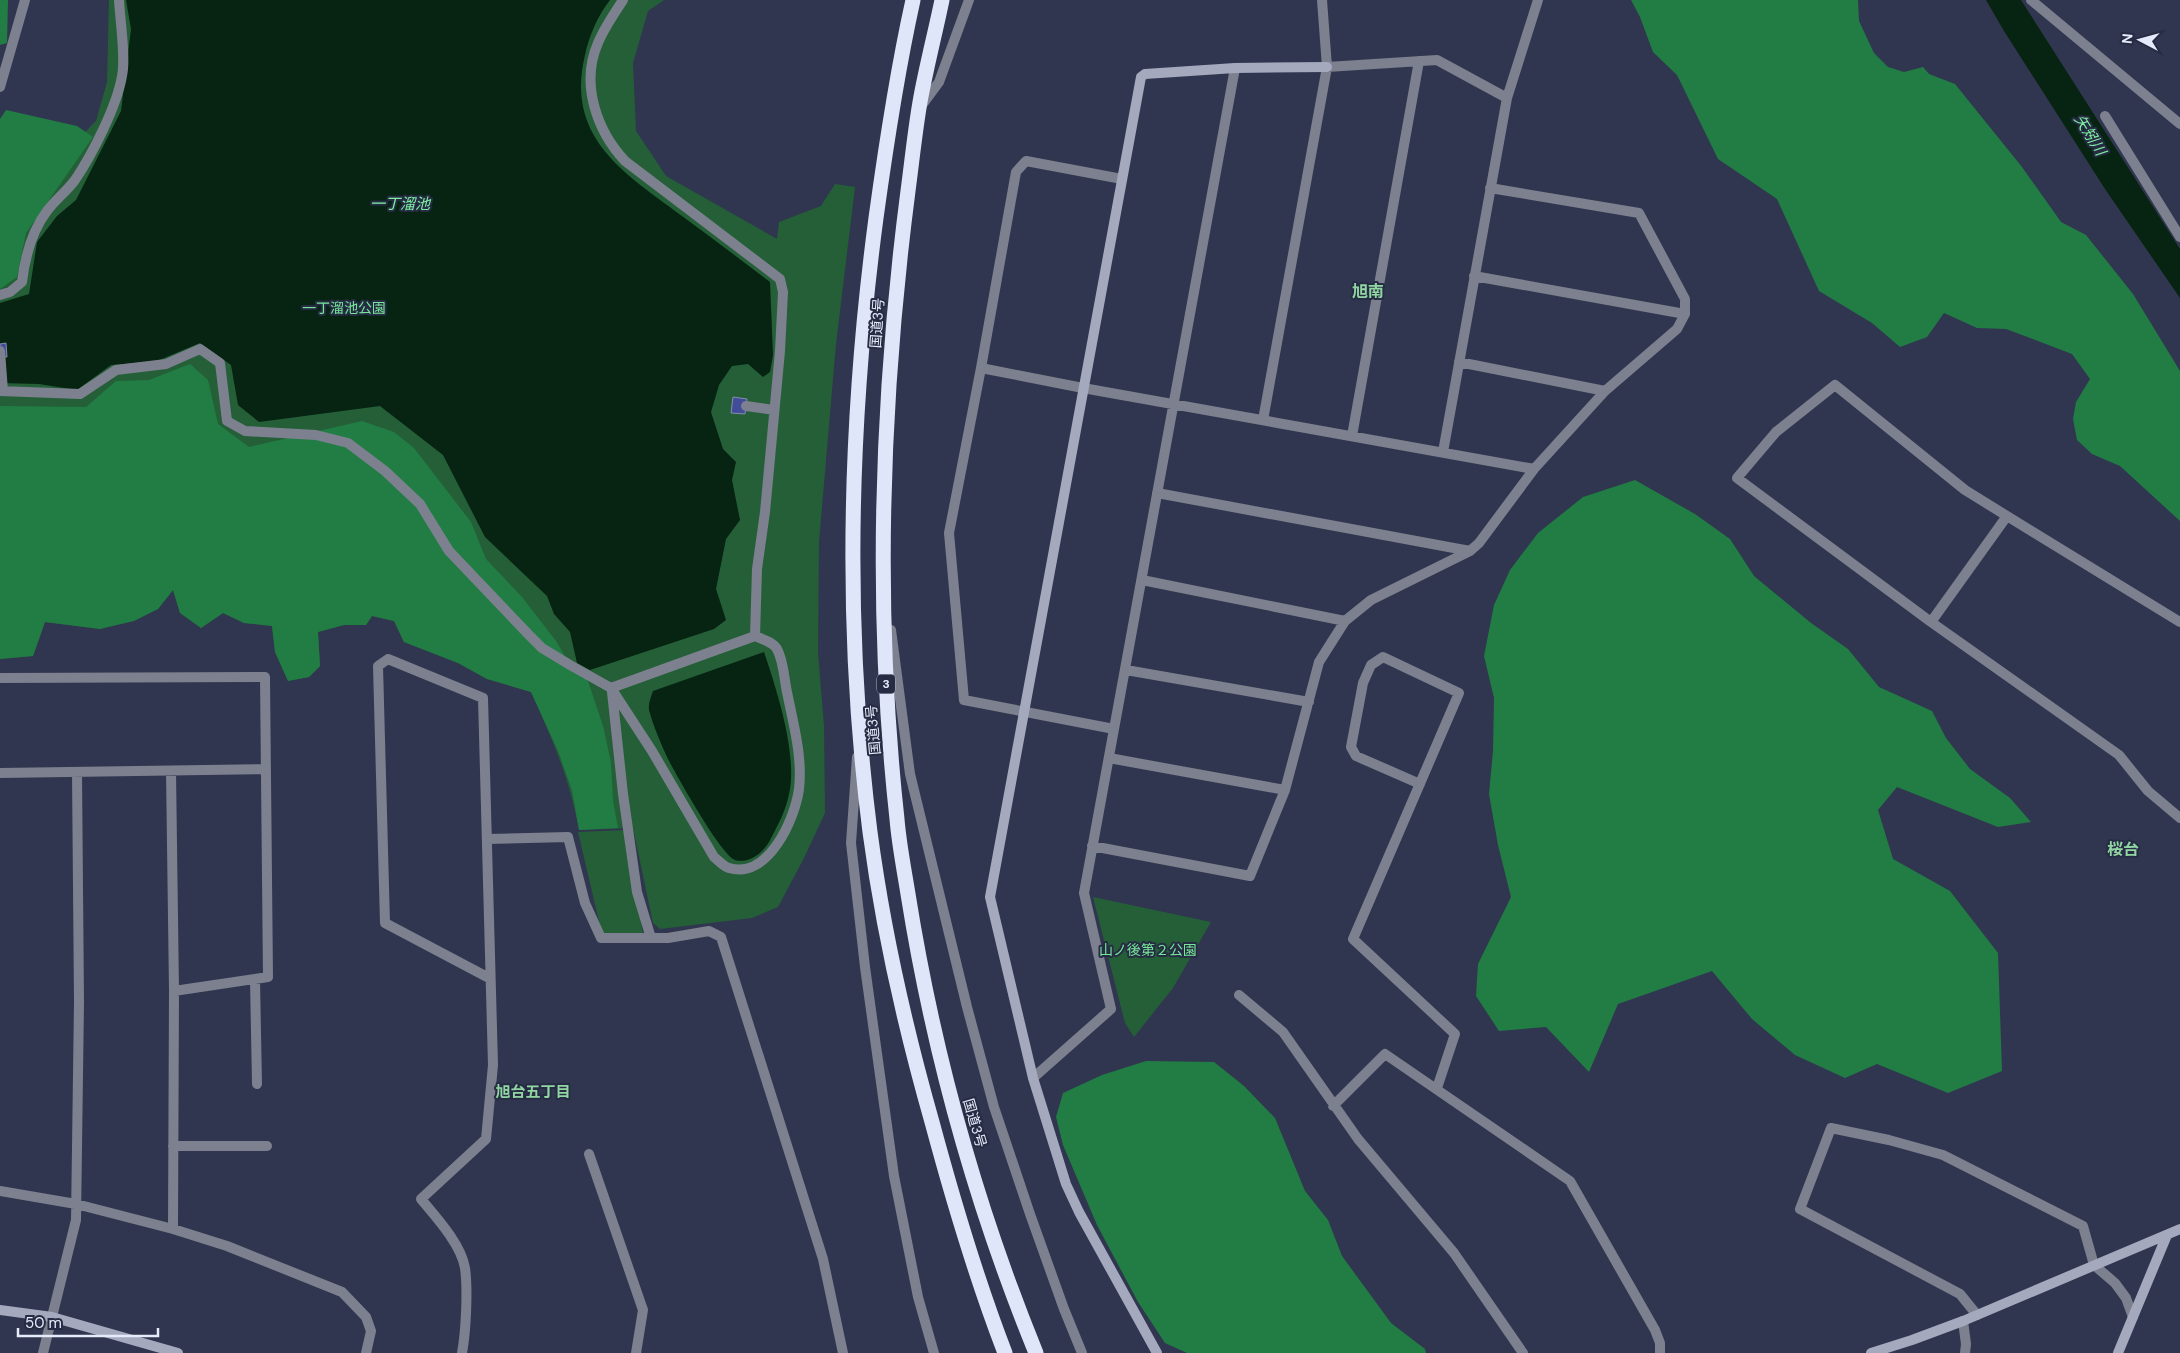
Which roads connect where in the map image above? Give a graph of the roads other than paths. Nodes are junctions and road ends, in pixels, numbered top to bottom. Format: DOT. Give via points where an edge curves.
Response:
graph roads {
  1 [pos="25,0"];
  2 [pos="119,0"];
  3 [pos="623,0"];
  4 [pos="913,0"];
  5 [pos="942,0"];
  6 [pos="969,0"];
  7 [pos="1322,0"];
  8 [pos="1538,0"];
  9 [pos="2032,0"];
  10 [pos="1419,61"];
  11 [pos="1327,67"];
  12 [pos="1235,68"];
  13 [pos="0,87"];
  14 [pos="1506,98"];
  15 [pos="920,108"];
  16 [pos="2105,116"];
  17 [pos="2180,124"];
  18 [pos="1122,179"];
  19 [pos="1490,188"];
  20 [pos="2180,237"];
  21 [pos="1474,276"];
  22 [pos="0,296"];
  23 [pos="1685,314"];
  24 [pos="0,351"];
  25 [pos="1460,362"];
  26 [pos="981,368"];
  27 [pos="1083,388"];
  28 [pos="2,391"];
  29 [pos="1605,391"];
  30 [pos="1173,404"];
  31 [pos="746,406"];
  32 [pos="774,410"];
  33 [pos="1263,420"];
  34 [pos="1352,436"];
  35 [pos="1443,452"];
  36 [pos="1534,469"];
  37 [pos="1158,493"];
  38 [pos="2007,516"];
  39 [pos="1470,551"];
  40 [pos="882,567"];
  41 [pos="1142,580"];
  42 [pos="1345,621"];
  43 [pos="1931,622"];
  44 [pos="2180,622"];
  45 [pos="755,636"];
  46 [pos="1126,670"];
  47 [pos="0,678"];
  48 [pos="612,688"];
  49 [pos="1309,702"];
  50 [pos="1024,711"];
  51 [pos="859,717"];
  52 [pos="1114,729"];
  53 [pos="1109,758"];
  54 [pos="265,769"];
  55 [pos="171,771"];
  56 [pos="0,773"];
  57 [pos="77,773"];
  58 [pos="1420,784"];
  59 [pos="1285,790"];
  60 [pos="2180,818"];
  61 [pos="487,839"];
  62 [pos="1092,846"];
  63 [pos="651,938"];
  64 [pos="489,978"];
  65 [pos="255,980"];
  66 [pos="174,991"];
  67 [pos="1240,995"];
  68 [pos="1033,1078"];
  69 [pos="257,1084"];
  70 [pos="1437,1088"];
  71 [pos="1333,1106"];
  72 [pos="173,1146"];
  73 [pos="267,1146"];
  74 [pos="589,1154"];
  75 [pos="0,1191"];
  76 [pos="76,1204"];
  77 [pos="173,1229"];
  78 [pos="2180,1229"];
  79 [pos="2167,1235"];
  80 [pos="2094,1266"];
  81 [pos="0,1310"];
  82 [pos="1977,1315"];
  83 [pos="52,1317"];
  84 [pos="2134,1317"];
  85 [pos="1962,1321"];
  86 [pos="44,1353"];
  87 [pos="178,1353"];
  88 [pos="366,1353"];
  89 [pos="462,1353"];
  90 [pos="636,1353"];
  91 [pos="844,1353"];
  92 [pos="934,1353"];
  93 [pos="1005,1353"];
  94 [pos="1036,1353"];
  95 [pos="1082,1353"];
  96 [pos="1157,1353"];
  97 [pos="1523,1353"];
  98 [pos="1660,1353"];
  99 [pos="1871,1353"];
  100 [pos="1965,1353"];
  101 [pos="2118,1353"];
  1 -- 13 [label="street"];
  2 -- 22 [label="street" via="123,75 119,89 90,156 74,182 37,225 30,240 22,282"];
  3 -- 32 [label="street" via="597,45 591,74 593,100 600,124 611,145 625,161 780,279 782,329"];
  4 -- 51 [label="highway, 国道3号 / 3" via="894,88 864,305 852,564"];
  5 -- 15 [label="highway, 国道3号 / 3"];
  6 -- 15 [label="street" via="939,82"];
  7 -- 11 [label="street"];
  8 -- 14 [label="street"];
  9 -- 17 [label="street"];
  10 -- 11 [label="street"];
  10 -- 14 [label="street" via="1437,60"];
  10 -- 34 [label="street"];
  11 -- 12 [label="street"];
  11 -- 33 [label="street"];
  12 -- 18 [label="street" via="1145,74 1141,77"];
  12 -- 30 [label="street"];
  14 -- 19 [label="street"];
  15 -- 40 [label="highway, 国道3号 / 3" via="896,285 885,425"];
  16 -- 20 [label="street"];
  18 -- 26 [label="street" via="1026,161 1016,172"];
  18 -- 27 [label="street"];
  19 -- 21 [label="street"];
  19 -- 23 [label="street" via="1639,213 1685,299"];
  21 -- 23 [label="street"];
  21 -- 25 [label="street"];
  23 -- 29 [label="street" via="1678,329"];
  24 -- 28 [label="street"];
  25 -- 29 [label="street"];
  25 -- 35 [label="street"];
  26 -- 27 [label="street"];
  26 -- 50 [label="street" via="949,533 964,700"];
  27 -- 30 [label="street"];
  27 -- 50 [label="street"];
  28 -- 48 [label="street" via="80,394 116,370 166,364 200,350 220,363 227,420 245,431 316,435 348,443 385,471 420,504 449,550 529,635 563,661"];
  29 -- 36 [label="street"];
  30 -- 33 [label="street"];
  30 -- 37 [label="street"];
  31 -- 32 [label="street"];
  32 -- 45 [label="street" via="757,569"];
  33 -- 34 [label="street"];
  34 -- 35 [label="street"];
  35 -- 36 [label="street"];
  36 -- 39 [label="street" via="1479,544"];
  37 -- 39 [label="street"];
  37 -- 41 [label="street"];
  38 -- 43 [label="street"];
  38 -- 43 [label="street" via="1965,490 1835,385 1776,432 1737,478"];
  38 -- 44 [label="street"];
  39 -- 42 [label="street" via="1372,600"];
  40 -- 94 [label="highway, 国道3号 / 3" via="886,693 897,821 915,938 938,1051 970,1164"];
  40 -- 95 [label="street" via="910,774 967,1007 994,1107"];
  41 -- 42 [label="street"];
  41 -- 46 [label="street"];
  42 -- 49 [label="street" via="1319,662"];
  43 -- 60 [label="street" via="2119,756 2148,791"];
  45 -- 48 [label="street"];
  45 -- 48 [label="street" via="777,648 782,665 798,756 799,789 790,823 777,846 748,869 728,868 714,857"];
  46 -- 49 [label="street"];
  46 -- 52 [label="street"];
  47 -- 54 [label="street" via="264,677"];
  48 -- 63 [label="street" via="637,892"];
  49 -- 59 [label="street"];
  50 -- 52 [label="street"];
  50 -- 68 [label="street" via="990,897"];
  51 -- 92 [label="street" via="851,843 865,967 894,1176 918,1297"];
  51 -- 93 [label="highway, 国道3号 / 3" via="870,831 883,914 912,1049 946,1177"];
  52 -- 53 [label="street"];
  53 -- 59 [label="street"];
  53 -- 62 [label="street"];
  54 -- 55 [label="street"];
  54 -- 65 [label="street" via="268,978"];
  55 -- 57 [label="street"];
  55 -- 66 [label="street"];
  56 -- 57 [label="street"];
  57 -- 76 [label="street" via="80,1002"];
  58 -- 58 [label="street" via="1459,693 1383,657 1371,665 1363,683 1351,747 1356,756"];
  58 -- 70 [label="street" via="1353,938 1455,1034"];
  59 -- 62 [label="street" via="1250,876"];
  61 -- 63 [label="street" via="568,837 585,903 600,938"];
  61 -- 64 [label="street"];
  61 -- 64 [label="street" via="483,698 388,659 378,666 385,923"];
  62 -- 68 [label="street" via="1084,893 1111,1009"];
  63 -- 91 [label="street" via="710,931 721,937 823,1259"];
  64 -- 89 [label="street" via="493,1065 486,1139 421,1200 438,1219 465,1267 466,1324"];
  65 -- 66 [label="street"];
  65 -- 69 [label="street"];
  66 -- 72 [label="street"];
  67 -- 71 [label="street" via="1283,1032"];
  68 -- 96 [label="street" via="1066,1184"];
  70 -- 71 [label="street" via="1385,1054"];
  70 -- 98 [label="street" via="1570,1181 1655,1330"];
  71 -- 97 [label="street" via="1454,1253"];
  72 -- 73 [label="street"];
  72 -- 77 [label="street"];
  74 -- 90 [label="street" via="643,1310"];
  75 -- 76 [label="street"];
  76 -- 77 [label="street"];
  76 -- 83 [label="street" via="76,1220"];
  77 -- 88 [label="street" via="227,1246 342,1292 366,1317 371,1331"];
  78 -- 79 [label="street"];
  79 -- 80 [label="street"];
  79 -- 84 [label="street"];
  80 -- 82 [label="street"];
  80 -- 82 [label="street" via="2083,1226 1943,1155 1831,1128 1800,1209 1960,1294"];
  80 -- 84 [label="street" via="2115,1283"];
  81 -- 83 [label="street"];
  82 -- 85 [label="street"];
  83 -- 86 [label="street"];
  83 -- 87 [label="street"];
  84 -- 101 [label="street"];
  85 -- 99 [label="street"];
  85 -- 100 [label="street"];
}
